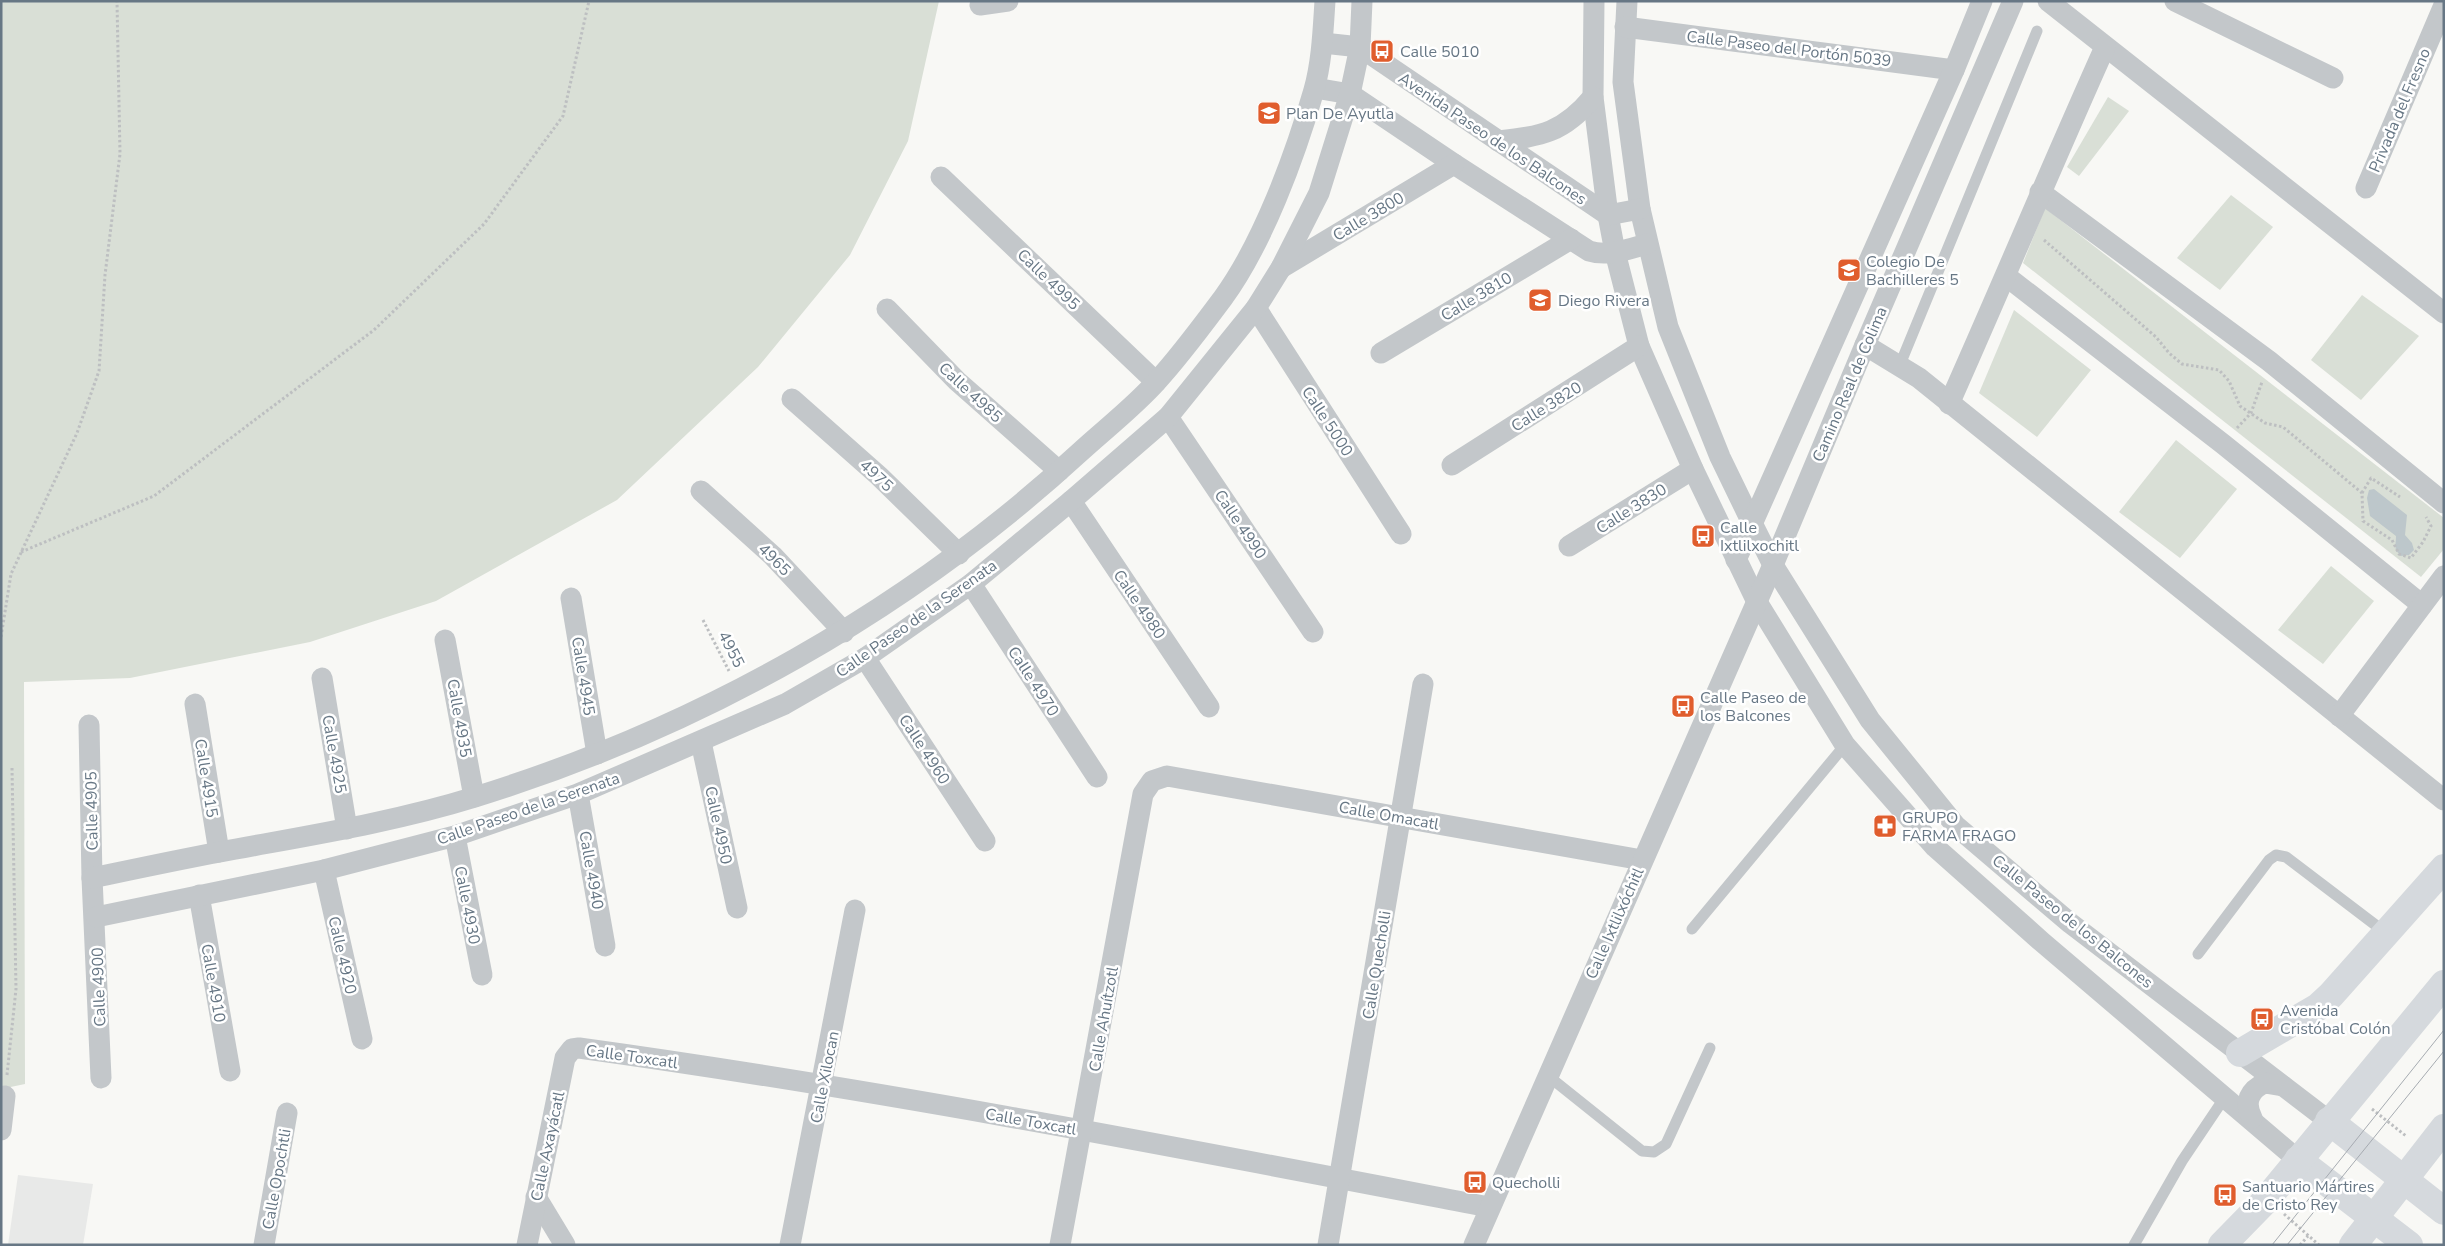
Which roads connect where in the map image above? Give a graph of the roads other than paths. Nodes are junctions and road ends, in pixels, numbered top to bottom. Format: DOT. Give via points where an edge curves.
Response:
graph roads {
  1 [pos="1008,1"];
  2 [pos="1324,1"];
  3 [pos="1362,1"];
  4 [pos="1594,1"];
  5 [pos="1627,1"];
  6 [pos="1982,1"];
  7 [pos="2013,1"];
  8 [pos="2048,1"];
  9 [pos="2175,1"];
  10 [pos="980,5"];
  11 [pos="2444,6"];
  12 [pos="1625,27"];
  13 [pos="2037,31"];
  14 [pos="1323,43"];
  15 [pos="1360,47"];
  16 [pos="2105,47"];
  17 [pos="1954,70"];
  18 [pos="2333,78"];
  19 [pos="1315,88"];
  20 [pos="1350,94"];
  21 [pos="1593,97"];
  22 [pos="1498,141"];
  23 [pos="1454,164"];
  24 [pos="941,177"];
  25 [pos="2366,188"];
  26 [pos="2040,192"];
  27 [pos="1640,210"];
  28 [pos="1608,215"];
  29 [pos="1571,239"];
  30 [pos="1647,244"];
  31 [pos="1615,252"];
  32 [pos="1281,268"];
  33 [pos="2006,276"];
  34 [pos="1854,294"];
  35 [pos="1881,307"];
  36 [pos="1256,308"];
  37 [pos="887,309"];
  38 [pos="2444,313"];
  39 [pos="1864,345"];
  40 [pos="1639,346"];
  41 [pos="1381,353"];
  42 [pos="1899,367"];
  43 [pos="1156,382"];
  44 [pos="792,399"];
  45 [pos="1950,404"];
  46 [pos="1168,417"];
  47 [pos="1452,465"];
  48 [pos="1693,469"];
  49 [pos="1059,471"];
  50 [pos="701,491"];
  51 [pos="1072,502"];
  52 [pos="2444,503"];
  53 [pos="1752,523"];
  54 [pos="1401,534"];
  55 [pos="1569,546"];
  56 [pos="959,554"];
  57 [pos="1736,560"];
  58 [pos="1773,565"];
  59 [pos="2444,576"];
  60 [pos="971,584"];
  61 [pos="571,598"];
  62 [pos="1757,602"];
  63 [pos="2422,605"];
  64 [pos="844,632"];
  65 [pos="1313,632"];
  66 [pos="446,640"];
  67 [pos="865,658"];
  68 [pos="322,678"];
  69 [pos="1422,684"];
  70 [pos="195,704"];
  71 [pos="1210,707"];
  72 [pos="2339,716"];
  73 [pos="89,725"];
  74 [pos="701,742"];
  75 [pos="1845,745"];
  76 [pos="597,754"];
  77 [pos="1097,777"];
  78 [pos="2441,793"];
  79 [pos="578,794"];
  80 [pos="1143,794"];
  81 [pos="474,797"];
  82 [pos="1400,818"];
  83 [pos="347,829"];
  84 [pos="455,836"];
  85 [pos="985,841"];
  86 [pos="219,852"];
  87 [pos="1642,860"];
  88 [pos="2444,868"];
  89 [pos="324,870"];
  90 [pos="93,887"];
  91 [pos="199,895"];
  92 [pos="737,908"];
  93 [pos="855,910"];
  94 [pos="96,917"];
  95 [pos="1692,929"];
  96 [pos="2388,934"];
  97 [pos="605,946"];
  98 [pos="2198,954"];
  99 [pos="482,975"];
  100 [pos="2444,984"];
  101 [pos="362,1039"];
  102 [pos="1710,1048"];
  103 [pos="572,1049"];
  104 [pos="2240,1052"];
  105 [pos="230,1071"];
  106 [pos="1547,1075"];
  107 [pos="101,1078"];
  108 [pos="823,1084"];
  109 [pos="2283,1086"];
  110 [pos="5,1096"];
  111 [pos="2225,1097"];
  112 [pos="287,1113"];
  113 [pos="2252,1118"];
  114 [pos="2329,1121"];
  115 [pos="2444,1128"];
  116 [pos="1,1130"];
  117 [pos="1083,1130"];
  118 [pos="2298,1160"];
  119 [pos="1340,1179"];
  120 [pos="2405,1180"];
  121 [pos="536,1197"];
  122 [pos="1489,1207"];
  123 [pos="2444,1211"];
  124 [pos="2373,1219"];
  125 [pos="2219,1244"];
  126 [pos="264,1245"];
  127 [pos="527,1245"];
  128 [pos="565,1245"];
  129 [pos="790,1245"];
  130 [pos="1060,1245"];
  131 [pos="1328,1245"];
  132 [pos="1474,1245"];
  133 [pos="2134,1245"];
  134 [pos="2353,1245"];
  135 [pos="2409,1245"];
  1 -- 10 [label="street"];
  2 -- 14 [label="street, Calle Paseo de la Serenata"];
  3 -- 15 [label="street, Calle Paseo de la Serenata"];
  4 -- 21 [label="street"];
  5 -- 12 [label="street"];
  6 -- 17 [label="street, Camino Real de Colima"];
  7 -- 35 [label="street, Camino Real de Colima"];
  8 -- 16 [label="street"];
  9 -- 18 [label="street"];
  11 -- 25 [label="street, Privada del Fresno"];
  12 -- 17 [label="street, Calle Paseo del Portón 5039"];
  12 -- 27 [label="street" via="1622,82"];
  13 -- 42 [label="lane"];
  14 -- 15 [label="street, Avenida Paseo de los Balcones"];
  14 -- 19 [label="street, Calle Paseo de la Serenata"];
  15 -- 20 [label="street, Calle Paseo de la Serenata"];
  15 -- 22 [label="street, Avenida Paseo de los Balcones"];
  16 -- 26 [label="street"];
  16 -- 38 [label="street"];
  17 -- 34 [label="street, Camino Real de Colima"];
  19 -- 20 [label="street"];
  19 -- 43 [label="street, Calle Paseo de la Serenata" via="1280,190 1256,243 1225,296"];
  20 -- 23 [label="street"];
  20 -- 32 [label="street, Calle Paseo de la Serenata" via="1319,193"];
  21 -- 22 [label="street" via="1573,118 1546,134"];
  21 -- 28 [label="street"];
  22 -- 28 [label="street, Avenida Paseo de los Balcones"];
  23 -- 29 [label="street"];
  23 -- 32 [label="street, Calle 3800"];
  24 -- 43 [label="street, Calle 4995"];
  26 -- 33 [label="street"];
  26 -- 52 [label="street" via="2269,361"];
  27 -- 28 [label="street"];
  27 -- 30 [label="street"];
  28 -- 31 [label="street"];
  29 -- 31 [label="street" via="1596,253"];
  29 -- 41 [label="street, Calle 3810"];
  30 -- 31 [label="street"];
  30 -- 53 [label="street" via="1668,327 1720,457"];
  31 -- 40 [label="street"];
  32 -- 36 [label="street, Calle Paseo de la Serenata"];
  33 -- 45 [label="street"];
  33 -- 63 [label="street" via="2223,444"];
  34 -- 35 [label="street"];
  34 -- 53 [label="street, Camino Real de Colima"];
  35 -- 39 [label="street, Camino Real de Colima"];
  36 -- 46 [label="street, Calle Paseo de la Serenata"];
  36 -- 54 [label="street, Calle 5000"];
  37 -- 49 [label="street, Calle 4985" via="957,381"];
  39 -- 42 [label="street"];
  39 -- 58 [label="street, Camino Real de Colima"];
  40 -- 47 [label="street, Calle 3820"];
  40 -- 48 [label="street"];
  42 -- 45 [label="street" via="1919,378"];
  43 -- 49 [label="street, Calle Paseo de la Serenata"];
  44 -- 56 [label="street, 4975" via="879,476"];
  45 -- 72 [label="street"];
  46 -- 51 [label="street, Calle Paseo de la Serenata"];
  46 -- 65 [label="street, Calle 4990"];
  48 -- 55 [label="street, Calle 3830"];
  48 -- 57 [label="street"];
  49 -- 56 [label="street, Calle Paseo de la Serenata"];
  50 -- 64 [label="street, 4965" via="773,556"];
  51 -- 60 [label="street, Calle Paseo de la Serenata"];
  51 -- 71 [label="street, Calle 4980"];
  53 -- 57 [label="street, Camino Real de Colima"];
  53 -- 58 [label="street"];
  56 -- 64 [label="street, Calle Paseo de la Serenata"];
  57 -- 62 [label="street"];
  58 -- 62 [label="street, Camino Real de Colima"];
  58 -- 104 [label="street, Calle Paseo de los Balcones" via="1870,720 1956,826 2070,923"];
  59 -- 63 [label="street"];
  60 -- 67 [label="street, Calle Paseo de la Serenata"];
  60 -- 77 [label="street, Calle 4970"];
  61 -- 76 [label="street, Calle 4945"];
  62 -- 75 [label="street, Calle Paseo de los Balcones"];
  62 -- 87 [label="street, Calle Ixtlilxóchitl"];
  63 -- 72 [label="street"];
  64 -- 76 [label="street, Calle Paseo de la Serenata" via="738,690"];
  66 -- 81 [label="street, Calle 4935"];
  67 -- 74 [label="street, Calle Paseo de la Serenata" via="785,704"];
  67 -- 85 [label="street, Calle 4960"];
  68 -- 83 [label="street, Calle 4925"];
  69 -- 82 [label="street, Calle Quecholli"];
  70 -- 86 [label="street, Calle 4915"];
  72 -- 78 [label="street"];
  73 -- 90 [label="street, Calle 4905"];
  74 -- 79 [label="street, Calle Paseo de la Serenata"];
  74 -- 92 [label="street, Calle 4950"];
  75 -- 95 [label="lane"];
  75 -- 111 [label="street, Calle Paseo de los Balcones" via="1935,847"];
  76 -- 81 [label="street, Calle Paseo de la Serenata"];
  79 -- 84 [label="street, Calle Paseo de la Serenata"];
  79 -- 97 [label="street, Calle 4940"];
  80 -- 82 [label="street, Calle Omacatl" via="1152,781 1166,776"];
  80 -- 117 [label="street, Calle Ahuítzotl"];
  81 -- 83 [label="street, Calle Paseo de la Serenata"];
  82 -- 87 [label="street, Calle Omacatl"];
  82 -- 119 [label="street, Calle Quecholli"];
  83 -- 86 [label="street, Calle Paseo de la Serenata"];
  84 -- 89 [label="street, Calle Paseo de la Serenata"];
  84 -- 99 [label="street, Calle 4930"];
  86 -- 90 [label="street, Calle Paseo de la Serenata"];
  87 -- 106 [label="street, Calle Ixtlilxóchitl"];
  88 -- 96 [label="main road"];
  89 -- 91 [label="street, Calle Paseo de la Serenata"];
  89 -- 101 [label="street, Calle 4920"];
  90 -- 94 [label="street, Calle 4900"];
  91 -- 94 [label="street, Calle Paseo de la Serenata"];
  91 -- 105 [label="street, Calle 4910"];
  93 -- 108 [label="street, Calle Xilocan"];
  94 -- 107 [label="street, Calle 4900"];
  96 -- 98 [label="lane" via="2286,857 2276,855"];
  96 -- 104 [label="main road" via="2318,1007"];
  100 -- 114 [label="main road"];
  102 -- 106 [label="lane" via="1666,1144 1654,1152 1642,1151"];
  103 -- 108 [label="street, Calle Toxcatl"];
  103 -- 121 [label="street, Calle Axayácatl" via="565,1058"];
  104 -- 109 [label="street, Calle Paseo de los Balcones"];
  106 -- 122 [label="street, Calle Ixtlilxóchitl"];
  108 -- 117 [label="street, Calle Toxcatl"];
  108 -- 129 [label="street, Calle Xilocan"];
  109 -- 113 [label="street" via="2265,1083 2251,1093 2248,1101"];
  109 -- 114 [label="street, Calle Paseo de los Balcones"];
  110 -- 116 [label="street"];
  111 -- 113 [label="street, Calle Paseo de los Balcones"];
  111 -- 133 [label="lane" via="2182,1161"];
  112 -- 126 [label="street, Calle Opochtli"];
  113 -- 118 [label="street, Calle Paseo de los Balcones"];
  114 -- 118 [label="main road"];
  114 -- 120 [label="main road, Calle Paseo de los Balcones"];
  115 -- 120 [label="main road"];
  117 -- 119 [label="street, Calle Toxcatl"];
  117 -- 130 [label="street, Calle Ahuítzotl"];
  118 -- 124 [label="main road, Calle Paseo de los Balcones"];
  118 -- 125 [label="main road" via="2266,1200"];
  119 -- 122 [label="street, Calle Toxcatl"];
  119 -- 131 [label="street, Calle Quecholli"];
  120 -- 123 [label="main road, Calle Paseo de los Balcones"];
  120 -- 124 [label="main road"];
  121 -- 127 [label="street, Calle Axayácatl"];
  121 -- 128 [label="street"];
  122 -- 132 [label="street, Calle Ixtlilxóchitl"];
  124 -- 134 [label="main road"];
  124 -- 135 [label="main road, Calle Paseo de los Balcones"];
}
